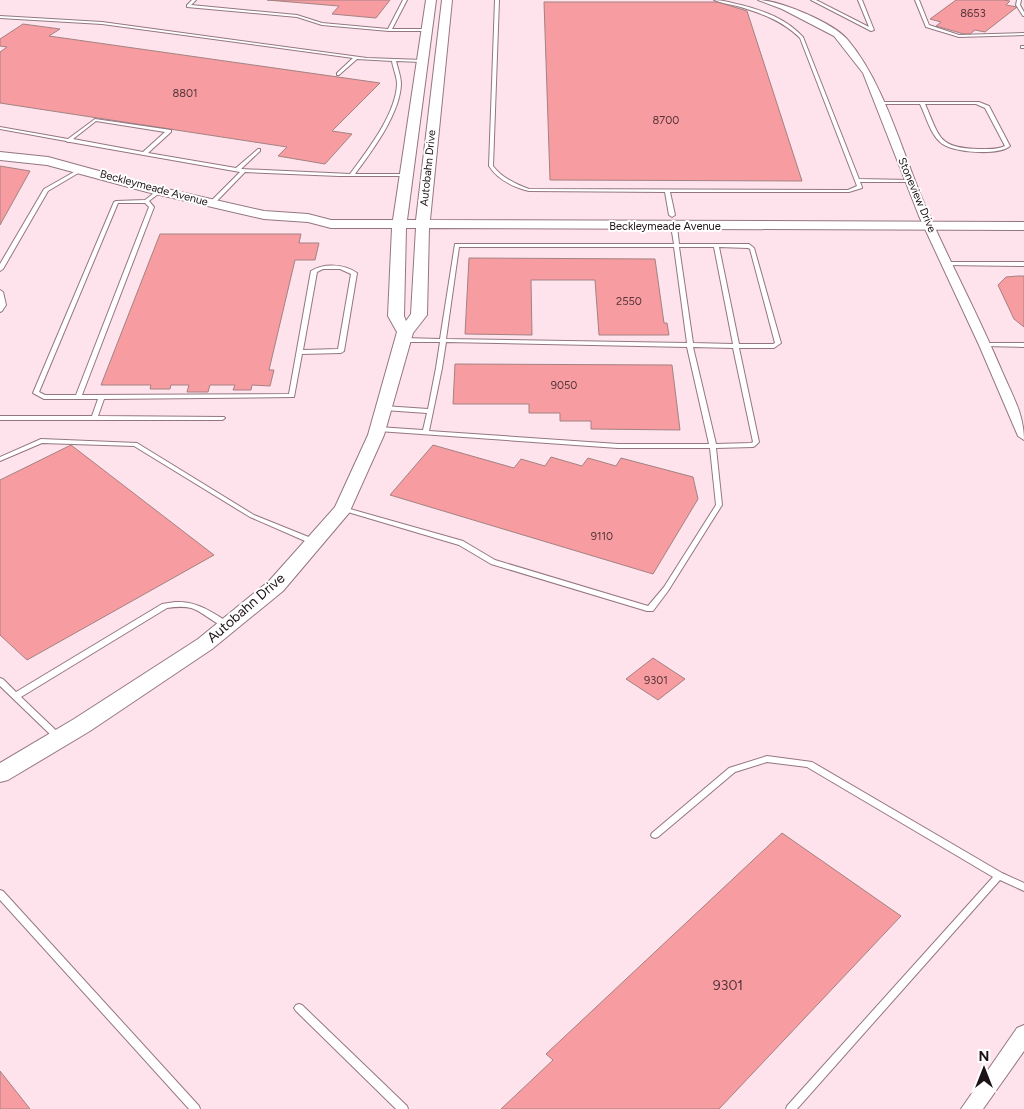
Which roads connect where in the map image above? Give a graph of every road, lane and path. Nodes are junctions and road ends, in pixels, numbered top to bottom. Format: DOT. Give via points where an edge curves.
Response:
graph roads {
  1 [pos="194,0"];
  2 [pos="405,0"];
  3 [pos="430,0"];
  4 [pos="447,0"];
  5 [pos="497,0"];
  6 [pos="716,0"];
  7 [pos="762,0"];
  8 [pos="813,0"];
  9 [pos="860,0"];
  10 [pos="917,0"];
  11 [pos="1020,0"];
  12 [pos="1024,0"];
  13 [pos="1024,15"];
  14 [pos="0,17"];
  15 [pos="7,17"];
  16 [pos="0,22"];
  17 [pos="389,30"];
  18 [pos="426,30"];
  19 [pos="1024,34"];
  20 [pos="357,58"];
  21 [pos="394,61"];
  22 [pos="422,61"];
  23 [pos="339,74"];
  24 [pos="879,103"];
  25 [pos="922,104"];
  26 [pos="0,128"];
  27 [pos="68,141"];
  28 [pos="258,150"];
  29 [pos="145,153"];
  30 [pos="0,156"];
  31 [pos="82,169"];
  32 [pos="241,170"];
  33 [pos="351,175"];
  34 [pos="407,175"];
  35 [pos="857,180"];
  36 [pos="910,181"];
  37 [pos="160,191"];
  38 [pos="667,191"];
  39 [pos="146,201"];
  40 [pos="212,203"];
  41 [pos="1024,216"];
  42 [pos="400,221"];
  43 [pos="423,221"];
  44 [pos="673,221"];
  45 [pos="927,221"];
  46 [pos="1024,226"];
  47 [pos="677,246"];
  48 [pos="716,246"];
  49 [pos="948,264"];
  50 [pos="1024,264"];
  51 [pos="0,269"];
  52 [pos="0,292"];
  53 [pos="0,310"];
  54 [pos="404,336"];
  55 [pos="443,342"];
  56 [pos="985,345"];
  57 [pos="1024,345"];
  58 [pos="690,346"];
  59 [pos="736,346"];
  60 [pos="300,352"];
  61 [pos="78,397"];
  62 [pos="102,397"];
  63 [pos="384,408"];
  64 [pos="430,411"];
  65 [pos="0,418"];
  66 [pos="94,418"];
  67 [pos="222,418"];
  68 [pos="378,429"];
  69 [pos="426,432"];
  70 [pos="1024,436"];
  71 [pos="712,446"];
  72 [pos="0,458"];
  73 [pos="343,509"];
  74 [pos="314,542"];
  75 [pos="228,625"];
  76 [pos="0,681"];
  77 [pos="16,696"];
  78 [pos="59,739"];
  79 [pos="0,774"];
  80 [pos="655,835"];
  81 [pos="999,876"];
  82 [pos="1024,887"];
  83 [pos="0,894"];
  84 [pos="299,1008"];
  85 [pos="1024,1034"];
  86 [pos="195,1109"];
  87 [pos="403,1109"];
  88 [pos="791,1109"];
  89 [pos="971,1109"];
  1 -- 17 [label="lane" via="188,6 296,16 322,24"];
  2 -- 17 [label="lane"];
  3 -- 18 [label="street, Autobahn Drive"];
  4 -- 43 [label="street, Autobahn Drive"];
  5 -- 38 [label="lane" via="492,169 529,190"];
  6 -- 35 [label="lane" via="767,15 800,35"];
  7 -- 24 [label="street, Stoneview Drive" via="809,18 844,40 867,72"];
  8 -- 9 [label="lane" via="872,30"];
  10 -- 19 [label="lane" via="927,26 959,36"];
  11 -- 12 [label="lane"];
  11 -- 13 [label="lane" via="1018,4"];
  14 -- 15 [label="lane"];
  15 -- 16 [label="lane"];
  15 -- 20 [label="lane" via="102,22"];
  17 -- 18 [label="lane"];
  18 -- 22 [label="street, Autobahn Drive"];
  20 -- 21 [label="lane"];
  20 -- 23 [label="lane"];
  21 -- 22 [label="lane"];
  21 -- 33 [label="lane" via="399,83 393,104 368,153"];
  22 -- 34 [label="street, Autobahn Drive"];
  24 -- 25 [label="lane"];
  24 -- 36 [label="street, Stoneview Drive"];
  25 -- 25 [label="lane" via="977,104 986,107 1008,146 1000,150 948,148 940,142"];
  26 -- 27 [label="lane"];
  27 -- 29 [label="lane"];
  27 -- 29 [label="lane" via="94,120 169,131"];
  28 -- 32 [label="lane"];
  29 -- 32 [label="lane"];
  30 -- 31 [label="street, Beckleymeade Avenue" via="48,161"];
  31 -- 37 [label="street, Beckleymeade Avenue"];
  31 -- 51 [label="lane" via="46,190"];
  32 -- 33 [label="lane"];
  32 -- 40 [label="lane"];
  33 -- 34 [label="lane"];
  34 -- 42 [label="street, Autobahn Drive"];
  35 -- 36 [label="lane"];
  35 -- 38 [label="lane" via="860,187 849,192"];
  36 -- 45 [label="street, Stoneview Drive"];
  37 -- 39 [label="lane"];
  37 -- 40 [label="street, Beckleymeade Avenue"];
  38 -- 44 [label="lane"];
  39 -- 61 [label="lane" via="152,207"];
  39 -- 61 [label="lane" via="116,202 36,393 44,397"];
  40 -- 42 [label="street, Beckleymeade Avenue" via="264,215 308,218 331,224"];
  41 -- 45 [label="street, Beckleymeade Avenue"];
  42 -- 43 [label="street, Beckleymeade Avenue"];
  42 -- 54 [label="street, Autobahn Drive" via="396,316"];
  43 -- 44 [label="street, Beckleymeade Avenue"];
  43 -- 54 [label="street, Autobahn Drive" via="419,315"];
  44 -- 45 [label="street, Beckleymeade Avenue"];
  44 -- 47 [label="lane"];
  45 -- 46 [label="street, Beckleymeade Avenue"];
  45 -- 49 [label="street, Stoneview Drive"];
  47 -- 48 [label="lane"];
  47 -- 55 [label="lane" via="457,245"];
  47 -- 58 [label="lane"];
  48 -- 59 [label="lane"];
  48 -- 59 [label="lane" via="749,246 752,249 778,343 774,346"];
  49 -- 50 [label="lane"];
  49 -- 56 [label="street, Stoneview Drive"];
  52 -- 53 [label="lane" via="3,305"];
  54 -- 55 [label="lane"];
  54 -- 63 [label="street, Autobahn Drive"];
  55 -- 58 [label="lane"];
  55 -- 64 [label="lane"];
  56 -- 57 [label="lane"];
  56 -- 70 [label="street, Stoneview Drive"];
  58 -- 59 [label="lane"];
  58 -- 71 [label="lane"];
  59 -- 71 [label="lane" via="756,442 754,445"];
  60 -- 60 [label="lane" via="314,271 319,268 348,268 354,273 341,351"];
  60 -- 62 [label="lane" via="292,396 286,398"];
  61 -- 62 [label="lane"];
  62 -- 66 [label="lane"];
  63 -- 64 [label="lane"];
  63 -- 68 [label="street, Autobahn Drive"];
  64 -- 69 [label="lane"];
  65 -- 66 [label="lane"];
  66 -- 67 [label="lane"];
  68 -- 69 [label="lane"];
  68 -- 73 [label="street, Autobahn Drive"];
  69 -- 71 [label="lane" via="618,446"];
  71 -- 73 [label="lane" via="719,505 650,609 492,562 461,543"];
  72 -- 74 [label="lane" via="41,441 135,444 252,516"];
  73 -- 74 [label="street, Autobahn Drive"];
  74 -- 75 [label="street, Autobahn Drive" via="276,586"];
  75 -- 77 [label="lane" via="195,606 181,602 165,606"];
  75 -- 78 [label="street, Autobahn Drive" via="197,649"];
  76 -- 77 [label="lane"];
  77 -- 78 [label="lane"];
  78 -- 79 [label="street, Autobahn Drive"];
  80 -- 81 [label="lane" via="732,770 767,759 809,764"];
  81 -- 82 [label="lane"];
  81 -- 88 [label="lane"];
  83 -- 86 [label="lane"];
  84 -- 87 [label="lane"];
  85 -- 89 [label="street"];
}
